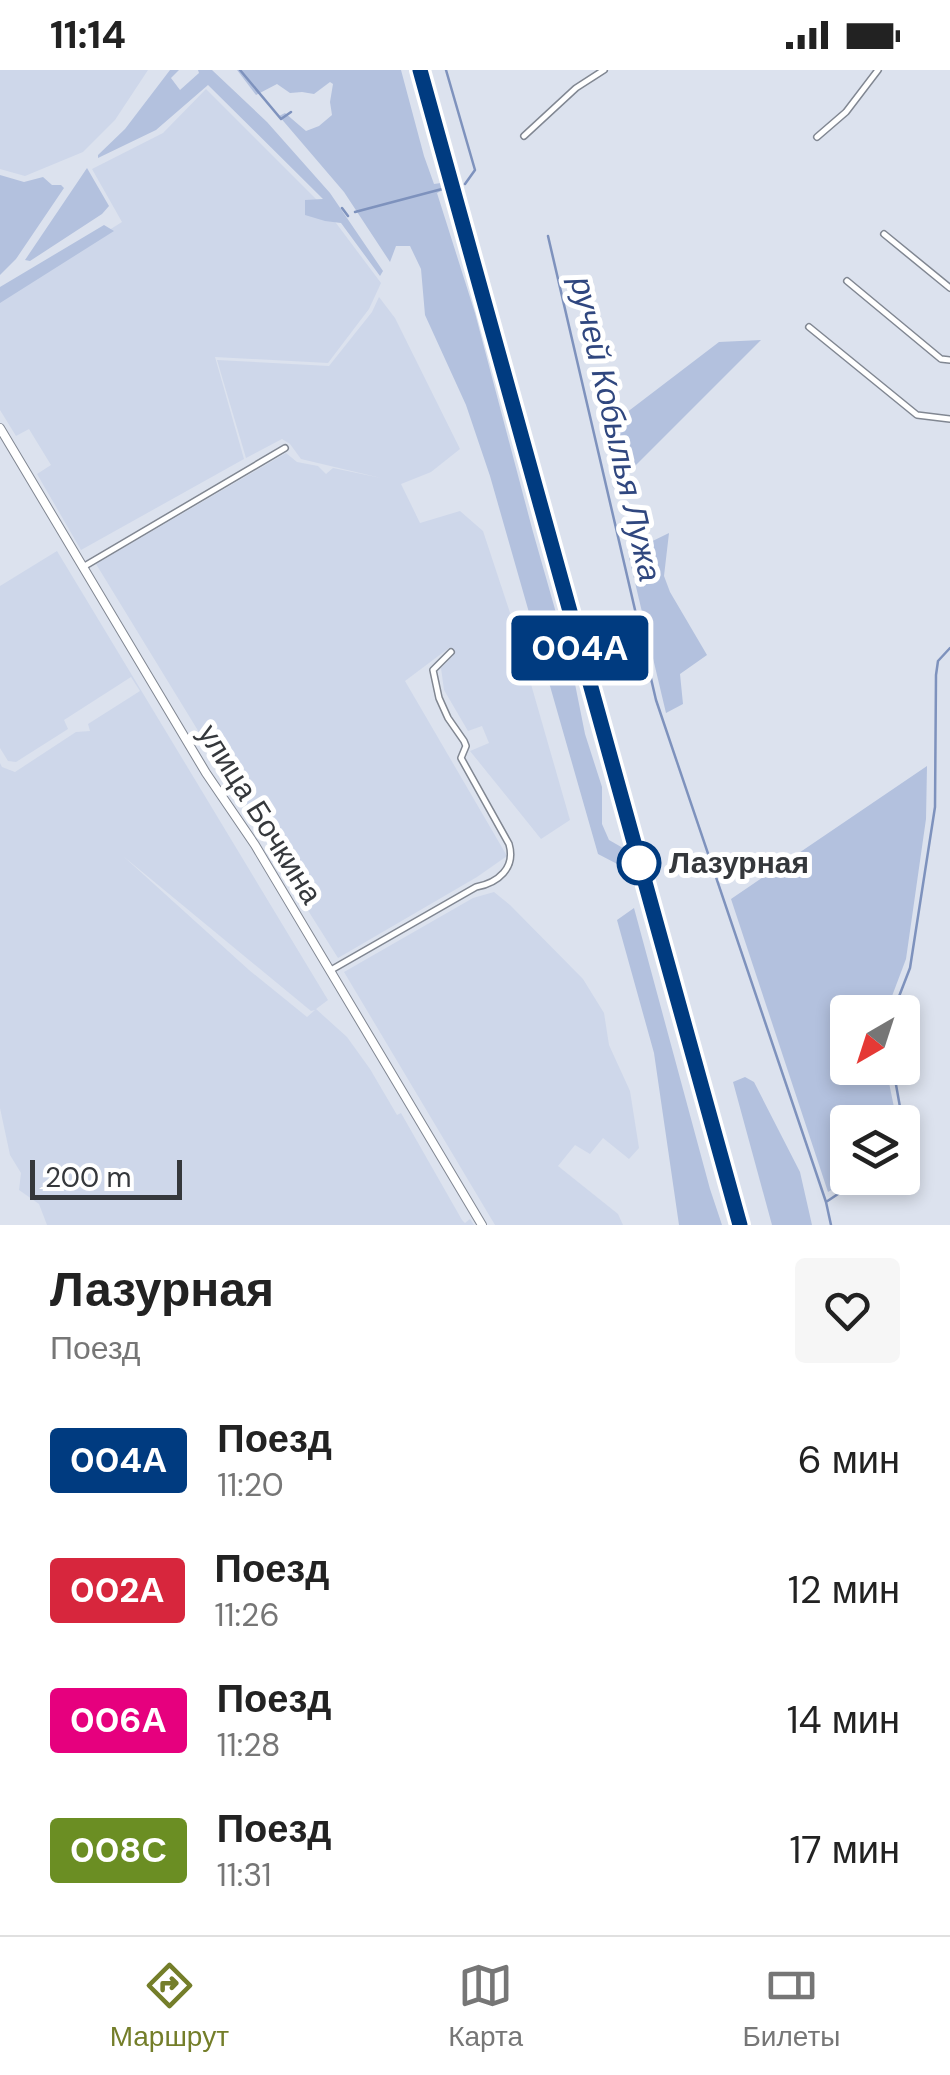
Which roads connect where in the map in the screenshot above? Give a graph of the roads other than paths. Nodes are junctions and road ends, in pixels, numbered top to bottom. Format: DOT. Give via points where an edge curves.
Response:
graph roads {
  1 [pos="604,70"];
  2 [pos="878,70"];
  3 [pos="524,136"];
  4 [pos="817,137"];
  5 [pos="884,234"];
  6 [pos="847,280"];
  7 [pos="950,288"];
  8 [pos="809,326"];
  9 [pos="950,360"];
  10 [pos="950,419"];
  11 [pos="0,428"];
  12 [pos="285,448"];
  13 [pos="83,567"];
  14 [pos="451,652"];
  15 [pos="331,970"];
  16 [pos="482,1225"];
  1 -- 3 [label="street"];
  2 -- 4 [label="street"];
  5 -- 7 [label="street"];
  6 -- 9 [label="street"];
  8 -- 10 [label="street" via="917,415"];
  11 -- 13 [label="street, улица Бочкина"];
  12 -- 13 [label="street"];
  13 -- 15 [label="street, улица Бочкина"];
  14 -- 15 [label="street" via="433,670 439,698 512,858 492,884"];
  15 -- 16 [label="street, улица Бочкина"];
}
